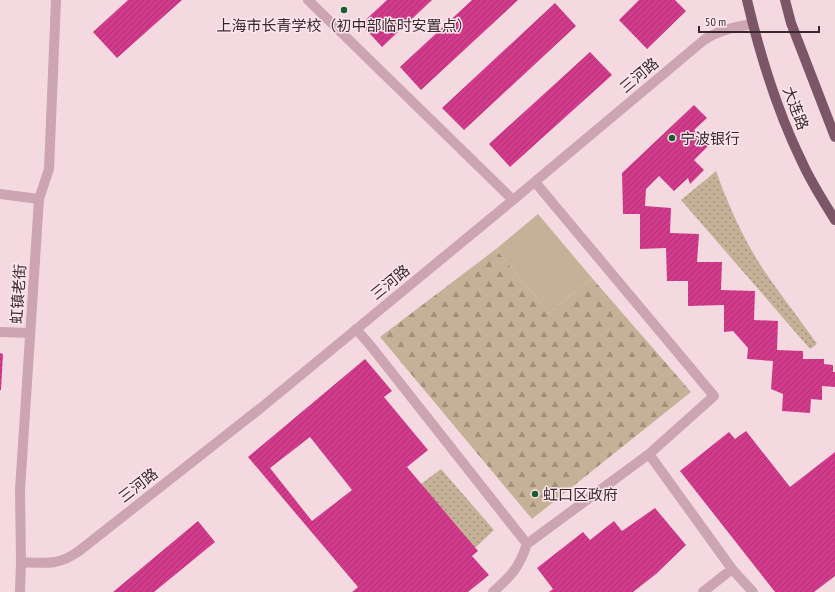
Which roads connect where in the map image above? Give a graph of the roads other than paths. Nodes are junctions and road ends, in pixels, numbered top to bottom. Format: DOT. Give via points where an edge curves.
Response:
graph roads {
  1 [pos="56,0"];
  2 [pos="308,0"];
  3 [pos="747,0"];
  4 [pos="786,0"];
  5 [pos="752,24"];
  6 [pos="835,137"];
  7 [pos="535,182"];
  8 [pos="0,194"];
  9 [pos="39,199"];
  10 [pos="513,200"];
  11 [pos="835,220"];
  12 [pos="356,330"];
  13 [pos="0,332"];
  14 [pos="30,333"];
  15 [pos="649,454"];
  16 [pos="526,544"];
  17 [pos="21,562"];
  18 [pos="732,569"];
  19 [pos="20,592"];
  20 [pos="493,592"];
  21 [pos="703,592"];
  22 [pos="753,592"];
  1 -- 9 [label="street, 虹镇老街" via="49,169"];
  2 -- 10 [label="street"];
  3 -- 5 [label="main road, 大连路"];
  4 -- 6 [label="main road, 大连路" via="791,23"];
  5 -- 7 [label="street, 三河路" via="712,34"];
  5 -- 11 [label="main road, 大连路" via="776,101 799,155"];
  7 -- 10 [label="street, 三河路"];
  7 -- 15 [label="street" via="714,396"];
  8 -- 9 [label="street"];
  9 -- 14 [label="street, 虹镇老街"];
  10 -- 12 [label="street, 三河路"];
  12 -- 16 [label="street"];
  12 -- 17 [label="street, 三河路" via="68,559 50,563"];
  13 -- 14 [label="street"];
  14 -- 17 [label="street, 虹镇老街" via="20,490"];
  15 -- 16 [label="street"];
  15 -- 18 [label="street"];
  16 -- 20 [label="street" via="522,559 510,577"];
  17 -- 19 [label="street, 虹镇老街"];
  18 -- 21 [label="street"];
  18 -- 22 [label="street"];
}
